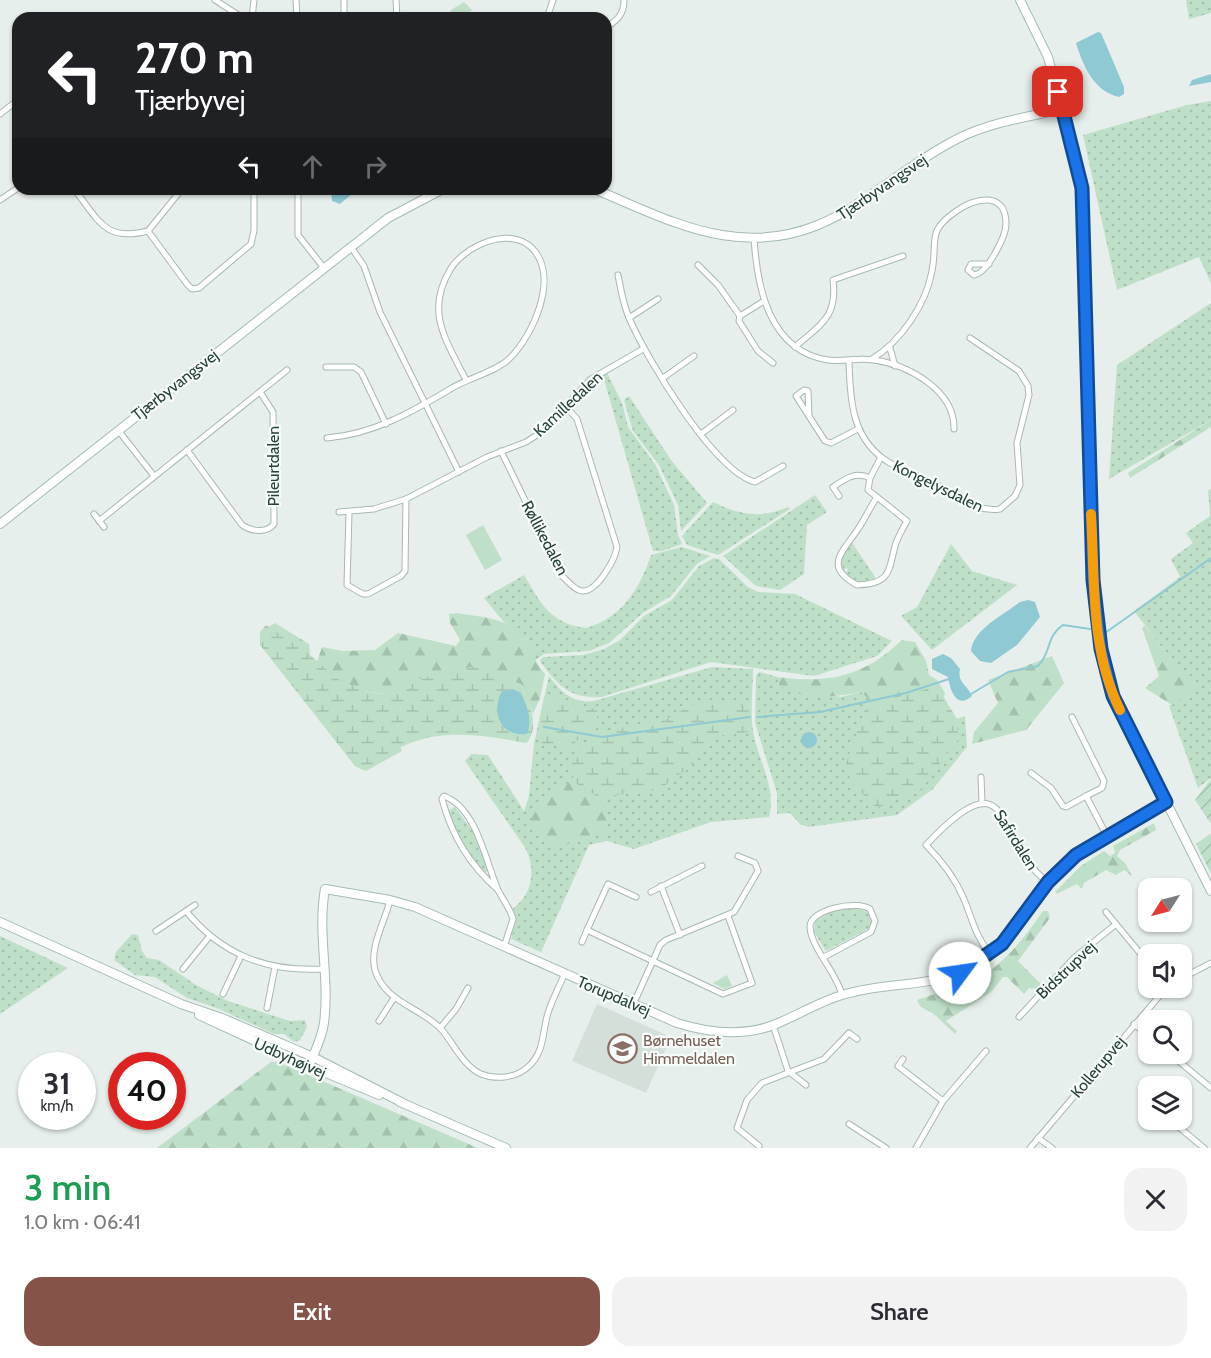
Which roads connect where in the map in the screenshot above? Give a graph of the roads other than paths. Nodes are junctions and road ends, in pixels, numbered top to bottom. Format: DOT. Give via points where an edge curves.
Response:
graph roads {
  1 [pos="215,0"];
  2 [pos="624,0"];
  3 [pos="1020,0"];
  4 [pos="234,12"];
  5 [pos="612,24"];
  6 [pos="12,105"];
  7 [pos="1064,109"];
  8 [pos="0,114"];
  9 [pos="79,195"];
  10 [pos="177,195"];
  11 [pos="254,195"];
  12 [pos="298,195"];
  13 [pos="430,195"];
  14 [pos="609,195"];
  15 [pos="148,231"];
  16 [pos="754,238"];
  17 [pos="351,247"];
  18 [pos="903,256"];
  19 [pos="989,264"];
  20 [pos="698,266"];
  21 [pos="324,268"];
  22 [pos="618,275"];
  23 [pos="658,298"];
  24 [pos="764,301"];
  25 [pos="740,316"];
  26 [pos="629,318"];
  27 [pos="970,338"];
  28 [pos="795,347"];
  29 [pos="890,348"];
  30 [pos="643,349"];
  31 [pos="694,356"];
  32 [pos="872,359"];
  33 [pos="849,362"];
  34 [pos="773,363"];
  35 [pos="895,366"];
  36 [pos="326,367"];
  37 [pos="287,370"];
  38 [pos="663,378"];
  39 [pos="466,380"];
  40 [pos="260,392"];
  41 [pos="425,404"];
  42 [pos="565,406"];
  43 [pos="733,410"];
  44 [pos="809,416"];
  45 [pos="386,424"];
  46 [pos="858,429"];
  47 [pos="954,429"];
  48 [pos="118,430"];
  49 [pos="701,434"];
  50 [pos="327,438"];
  51 [pos="187,450"];
  52 [pos="501,451"];
  53 [pos="881,457"];
  54 [pos="770,462"];
  55 [pos="783,465"];
  56 [pos="776,470"];
  57 [pos="459,472"];
  58 [pos="154,476"];
  59 [pos="870,478"];
  60 [pos="839,496"];
  61 [pos="877,497"];
  62 [pos="406,500"];
  63 [pos="339,512"];
  64 [pos="349,512"];
  65 [pos="94,514"];
  66 [pos="99,520"];
  67 [pos="0,524"];
  68 [pos="104,527"];
  69 [pos="1072,717"];
  70 [pos="1031,773"];
  71 [pos="981,777"];
  72 [pos="1086,796"];
  73 [pos="1166,802"];
  74 [pos="982,803"];
  75 [pos="1107,836"];
  76 [pos="738,856"];
  77 [pos="702,866"];
  78 [pos="1048,882"];
  79 [pos="661,886"];
  80 [pos="498,890"];
  81 [pos="1211,891"];
  82 [pos="651,892"];
  83 [pos="636,897"];
  84 [pos="390,900"];
  85 [pos="195,905"];
  86 [pos="186,911"];
  87 [pos="1106,912"];
  88 [pos="728,916"];
  89 [pos="0,922"];
  90 [pos="1115,925"];
  91 [pos="587,930"];
  92 [pos="156,931"];
  93 [pos="680,935"];
  94 [pos="209,937"];
  95 [pos="582,942"];
  96 [pos="504,947"];
  97 [pos="1138,951"];
  98 [pos="990,954"];
  99 [pos="241,956"];
  100 [pos="824,957"];
  101 [pos="652,961"];
  102 [pos="1211,963"];
  103 [pos="275,967"];
  104 [pos="183,969"];
  105 [pos="323,969"];
  106 [pos="1192,973"];
  107 [pos="564,975"];
  108 [pos="468,988"];
  109 [pos="223,994"];
  110 [pos="842,995"];
  111 [pos="394,998"];
  112 [pos="1157,998"];
  113 [pos="181,1004"];
  114 [pos="633,1005"];
  115 [pos="267,1008"];
  116 [pos="1019,1017"];
  117 [pos="379,1021"];
  118 [pos="1134,1024"];
  119 [pos="773,1025"];
  120 [pos="1138,1027"];
  121 [pos="440,1028"];
  122 [pos="857,1039"];
  123 [pos="986,1052"];
  124 [pos="312,1057"];
  125 [pos="903,1059"];
  126 [pos="1182,1064"];
  127 [pos="309,1066"];
  128 [pos="788,1071"];
  129 [pos="806,1085"];
  130 [pos="1211,1088"];
  131 [pos="943,1101"];
  132 [pos="403,1103"];
  133 [pos="849,1124"];
  134 [pos="1182,1130"];
  135 [pos="1038,1138"];
  136 [pos="759,1146"];
  137 [pos="506,1148"];
  138 [pos="886,1148"];
  139 [pos="916,1148"];
  140 [pos="1030,1148"];
  141 [pos="1052,1148"];
  142 [pos="1204,1148"];
  1 -- 4 [label="street"];
  2 -- 5 [label="street" via="624,10"];
  3 -- 7 [label="street" via="1048,57"];
  6 -- 8 [label="street"];
  7 -- 16 [label="street, Tjærbyvangsvej" via="991,125 959,138 859,206 825,224 790,234"];
  7 -- 73 [label="street" via="1080,179 1085,231 1093,580 1099,640 1113,696"];
  9 -- 15 [label="street" via="110,231 126,235"];
  10 -- 15 [label="street"];
  11 -- 15 [label="street" via="251,244 199,288 192,289 187,284"];
  12 -- 21 [label="street" via="298,235"];
  13 -- 17 [label="street, Tjærbyvangsvej"];
  14 -- 16 [label="street, Tjærbyvangsvej" via="697,230"];
  16 -- 24 [label="street"];
  17 -- 21 [label="street, Tjærbyvangsvej"];
  17 -- 41 [label="street" via="364,266 380,312"];
  18 -- 28 [label="street" via="833,280 834,305 830,315"];
  19 -- 29 [label="street" via="1006,226 1004,214 990,200 970,201 936,228 928,286 921,304"];
  20 -- 25 [label="street" via="718,285"];
  21 -- 48 [label="street, Tjærbyvangsvej"];
  22 -- 26 [label="street"];
  23 -- 26 [label="street"];
  24 -- 25 [label="street"];
  24 -- 28 [label="street" via="774,323"];
  25 -- 34 [label="street" via="739,321 758,351"];
  26 -- 30 [label="street"];
  27 -- 53 [label="street, Kongelysdalen" via="1019,371 1028,386 1017,443 1020,477 1015,496 1000,509 978,508"];
  28 -- 33 [label="street" via="826,360"];
  29 -- 32 [label="street"];
  29 -- 35 [label="street"];
  30 -- 38 [label="street"];
  30 -- 42 [label="street, Kamilledalen" via="591,379"];
  31 -- 38 [label="street"];
  32 -- 33 [label="street"];
  32 -- 35 [label="street"];
  33 -- 46 [label="street, Kongelysdalen" via="850,402"];
  35 -- 47 [label="street" via="940,393 953,409"];
  36 -- 45 [label="street" via="354,367 362,372"];
  37 -- 40 [label="street"];
  38 -- 49 [label="street"];
  39 -- 39 [label="street" via="437,318 441,285 466,251 482,242 518,240 530,246 542,270 543,295 537,320 508,361"];
  39 -- 41 [label="street"];
  40 -- 51 [label="street"];
  40 -- 51 [label="street, Pileurtdalen" via="273,412 271,528 249,529 242,525"];
  41 -- 45 [label="street"];
  41 -- 57 [label="street"];
  42 -- 52 [label="street, Kamilledalen" via="540,433"];
  42 -- 52 [label="street, Røllikedalen" via="577,419 617,548 616,558 589,589 574,588 562,576"];
  43 -- 49 [label="street"];
  44 -- 46 [label="street" via="825,441 831,443"];
  45 -- 50 [label="street" via="350,436"];
  46 -- 53 [label="street, Kongelysdalen"];
  48 -- 58 [label="street"];
  48 -- 67 [label="street, Tjærbyvangsvej"];
  49 -- 56 [label="street" via="746,479 762,480"];
  51 -- 58 [label="street"];
  52 -- 57 [label="street, Kamilledalen"];
  53 -- 59 [label="street"];
  54 -- 56 [label="street"];
  55 -- 56 [label="street"];
  57 -- 62 [label="street, Kamilledalen"];
  58 -- 66 [label="street"];
  59 -- 60 [label="street" via="858,474 847,478 833,487"];
  59 -- 61 [label="street" via="868,490"];
  61 -- 61 [label="street" via="907,521 886,574 871,585 857,585 841,572 838,560"];
  62 -- 64 [label="street, Kamilledalen"];
  62 -- 64 [label="street" via="405,571 368,594 347,585"];
  63 -- 64 [label="street, Kamilledalen"];
  65 -- 66 [label="street"];
  66 -- 68 [label="street"];
  69 -- 72 [label="street" via="1104,781 1102,788"];
  70 -- 72 [label="street" via="1051,788 1063,806"];
  71 -- 74 [label="street, Safirdalen"];
  72 -- 75 [label="street"];
  73 -- 75 [label="street, Torupdalvej"];
  73 -- 81 [label="street"];
  74 -- 78 [label="street, Safirdalen" via="1000,810 1030,868"];
  74 -- 98 [label="street, Safirdalen" via="944,826 926,845 946,865 976,935"];
  75 -- 78 [label="street, Torupdalvej" via="1076,855"];
  76 -- 88 [label="street" via="755,863 758,871 737,908"];
  77 -- 79 [label="street"];
  78 -- 98 [label="street, Torupdalvej" via="1014,932"];
  79 -- 82 [label="street"];
  79 -- 93 [label="street"];
  80 -- 80 [label="street" via="462,849 445,810 444,796 478,833"];
  80 -- 96 [label="street" via="513,919"];
  83 -- 91 [label="street" via="608,884"];
  84 -- 96 [label="street, Torupdalvej" via="415,907"];
  84 -- 105 [label="street, Torupdalvej" via="325,889"];
  84 -- 111 [label="street" via="374,957 380,982"];
  85 -- 86 [label="street"];
  86 -- 92 [label="street"];
  86 -- 94 [label="street"];
  87 -- 90 [label="street"];
  88 -- 93 [label="street"];
  88 -- 101 [label="street" via="752,982 723,994"];
  89 -- 113 [label="street, Udbyhøjvej"];
  90 -- 97 [label="street"];
  90 -- 116 [label="street, Bidstrupvej" via="1075,957"];
  91 -- 95 [label="street"];
  91 -- 101 [label="street"];
  93 -- 101 [label="street" via="660,945"];
  94 -- 99 [label="street"];
  94 -- 104 [label="street"];
  96 -- 107 [label="street, Torupdalvej"];
  98 -- 110 [label="street, Torupdalvej" via="944,979"];
  99 -- 103 [label="street"];
  99 -- 109 [label="street"];
  100 -- 100 [label="street" via="871,932 875,921 870,909 854,904 815,916 810,927"];
  100 -- 110 [label="street"];
  101 -- 114 [label="street"];
  102 -- 106 [label="street"];
  103 -- 105 [label="street"];
  103 -- 115 [label="street"];
  105 -- 124 [label="street, Torupdalvej" via="323,1026"];
  107 -- 114 [label="street, Torupdalvej"];
  107 -- 121 [label="street" via="548,1013 539,1054 527,1069 517,1074 495,1077 476,1071"];
  108 -- 121 [label="street"];
  110 -- 119 [label="street, Torupdalvej"];
  111 -- 117 [label="street"];
  111 -- 121 [label="street"];
  112 -- 118 [label="street, Kollerupvej"];
  113 -- 124 [label="street, Udbyhøjvej"];
  113 -- 127 [label="street, Udbyhøjvej"];
  114 -- 119 [label="street, Torupdalvej" via="704,1030 741,1032"];
  118 -- 120 [label="street"];
  118 -- 135 [label="street, Kollerupvej"];
  119 -- 128 [label="street"];
  122 -- 128 [label="street" via="849,1033 824,1059"];
  123 -- 131 [label="street"];
  124 -- 127 [label="street, Torupdalvej"];
  124 -- 132 [label="street, Udbyhøjvej"];
  125 -- 131 [label="street" via="898,1066"];
  126 -- 130 [label="street"];
  127 -- 132 [label="street, Udbyhøjvej"];
  128 -- 129 [label="street"];
  128 -- 136 [label="street" via="762,1083 747,1100 737,1128"];
  131 -- 139 [label="street"];
  132 -- 137 [label="street, Udbyhøjvej"];
  133 -- 138 [label="street"];
  134 -- 142 [label="street"];
  135 -- 140 [label="street, Kollerupvej"];
  135 -- 141 [label="street"];
}
